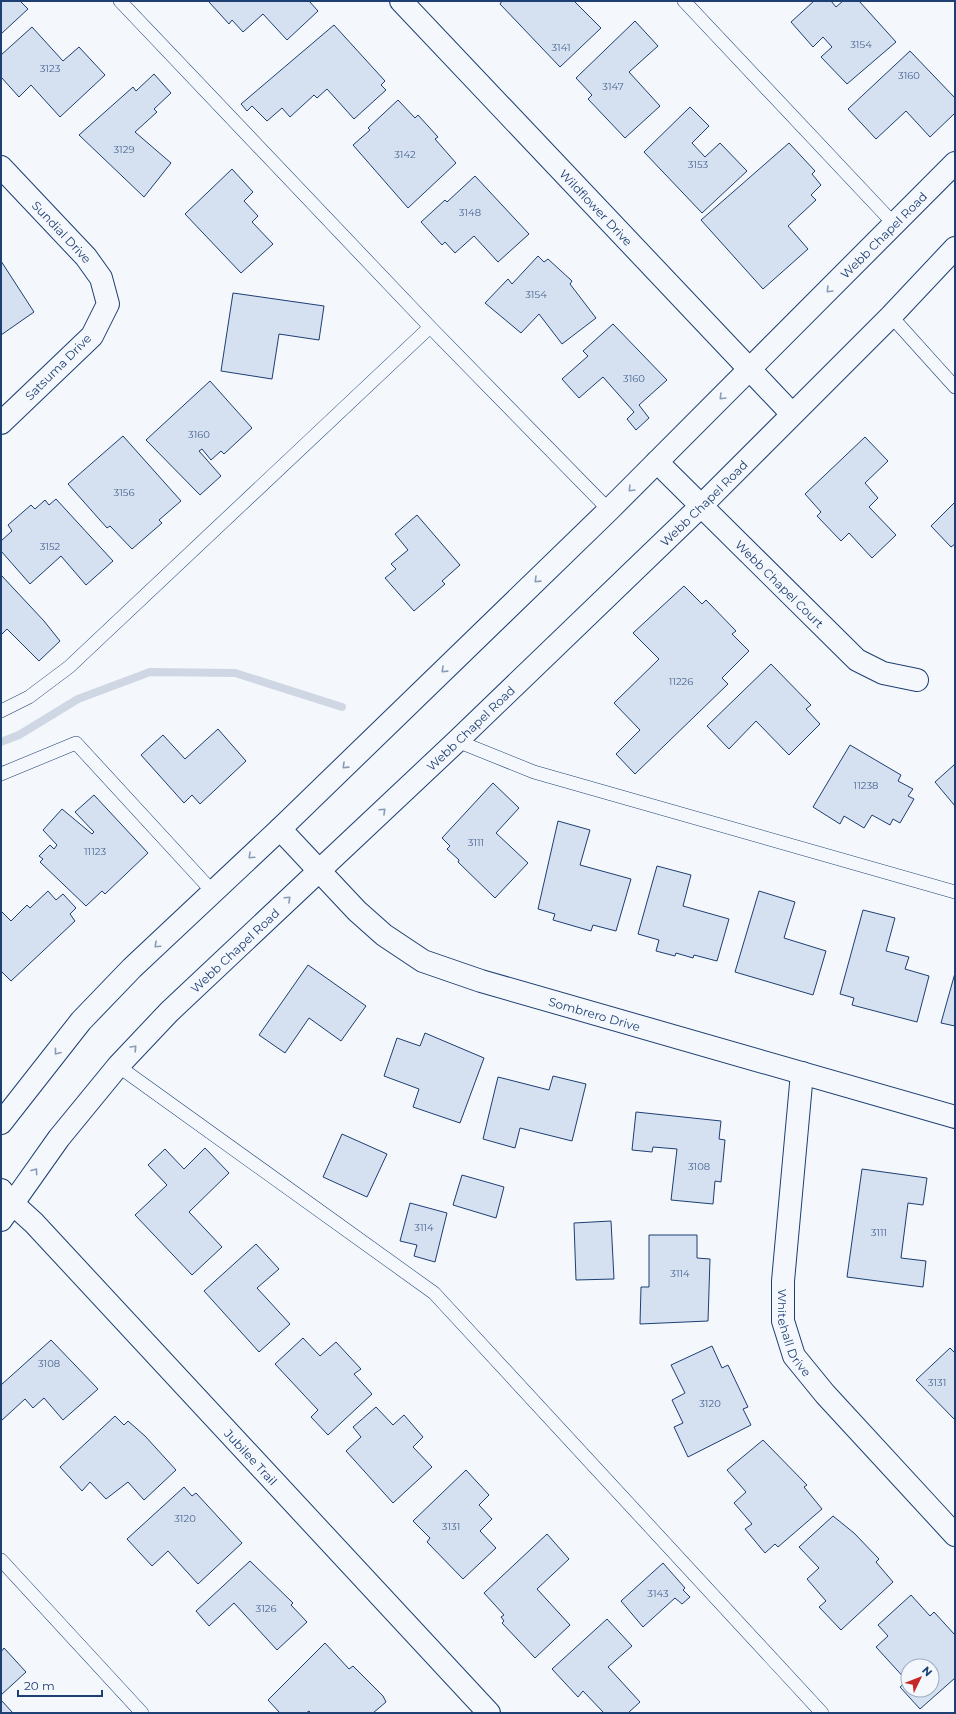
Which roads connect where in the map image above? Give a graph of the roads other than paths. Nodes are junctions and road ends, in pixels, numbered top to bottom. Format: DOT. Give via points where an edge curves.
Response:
graph roads {
  1 [pos="120,1"];
  2 [pos="401,1"];
  3 [pos="684,1"];
  4 [pos="955,163"];
  5 [pos="1,167"];
  6 [pos="895,225"];
  7 [pos="955,248"];
  8 [pos="108,304"];
  9 [pos="891,316"];
  10 [pos="430,327"];
  11 [pos="750,369"];
  12 [pos="955,387"];
  13 [pos="792,414"];
  14 [pos="1,423"];
  15 [pos="658,462"];
  16 [pos="701,506"];
  17 [pos="609,510"];
  18 [pos="917,680"];
  19 [pos="1,712"];
  20 [pos="458,741"];
  21 [pos="1,774"];
  22 [pos="280,829"];
  23 [pos="318,871"];
  24 [pos="213,892"];
  25 [pos="955,892"];
  26 [pos="118,1066"];
  27 [pos="802,1073"];
  28 [pos="955,1117"];
  29 [pos="1,1123"];
  30 [pos="4,1203"];
  31 [pos="955,1535"];
  32 [pos="1,1560"];
  33 [pos="142,1713"];
  34 [pos="489,1713"];
  35 [pos="822,1713"];
  1 -- 10 [label="lane"];
  2 -- 11 [label="street, Wildflower Drive"];
  3 -- 6 [label="lane"];
  4 -- 6 [label="street, Webb Chapel Road"];
  5 -- 8 [label="street, Sundial Drive" via="86,257 101,278"];
  6 -- 11 [label="street, Webb Chapel Road, one-way"];
  7 -- 9 [label="street, Webb Chapel Road"];
  8 -- 14 [label="street, Satsuma Drive" via="92,336"];
  9 -- 12 [label="lane"];
  9 -- 13 [label="street, Webb Chapel Road"];
  10 -- 17 [label="lane"];
  10 -- 19 [label="lane" via="69,666 29,697"];
  11 -- 13 [label="street, Wildflower Drive"];
  11 -- 15 [label="street, Webb Chapel Road, one-way"];
  13 -- 16 [label="street, Webb Chapel Road"];
  15 -- 16 [label="street, Webb Chapel Court"];
  15 -- 17 [label="street, Webb Chapel Road, one-way"];
  16 -- 18 [label="street, Webb Chapel Court" via="857,660 883,673"];
  16 -- 20 [label="street, Webb Chapel Road"];
  17 -- 22 [label="street, Webb Chapel Road, one-way"];
  23 -- 20 [label="street, Webb Chapel Road, one-way"];
  20 -- 25 [label="lane" via="534,772"];
  21 -- 24 [label="lane" via="76,743"];
  22 -- 23 [label="street, Sombrero Drive"];
  22 -- 24 [label="street, Webb Chapel Road, one-way"];
  26 -- 23 [label="street, Webb Chapel Road, one-way" via="169,1012"];
  23 -- 27 [label="street, Sombrero Drive" via="357,911 384,934 423,961 481,981"];
  24 -- 29 [label="street, Webb Chapel Road, one-way" via="132,968 81,1021"];
  30 -- 26 [label="street, Webb Chapel Road, one-way"];
  26 -- 35 [label="lane" via="434,1293"];
  27 -- 28 [label="street, Sombrero Drive"];
  27 -- 31 [label="street, Whitehall Drive" via="783,1281 783,1321 794,1356 824,1394"];
  30 -- 34 [label="street, Jubilee Trail" via="45,1234"];
  32 -- 33 [label="lane"];
}
